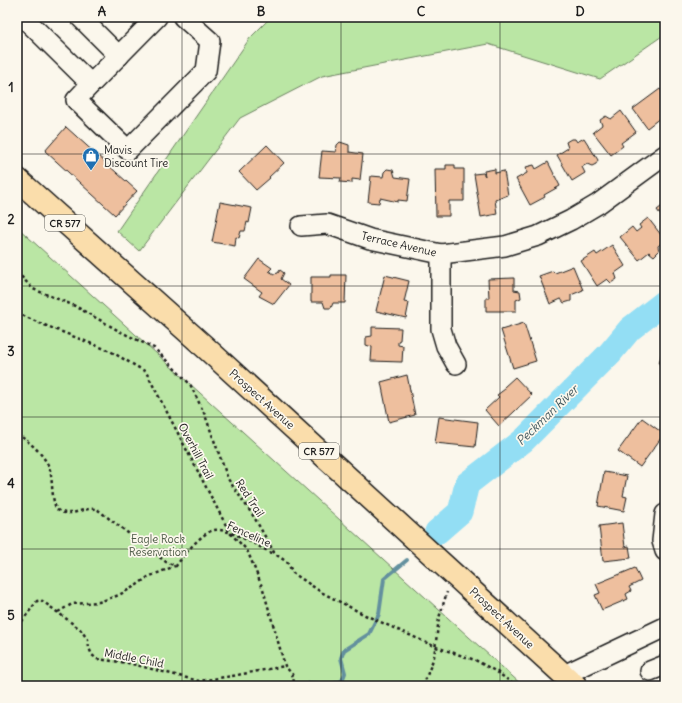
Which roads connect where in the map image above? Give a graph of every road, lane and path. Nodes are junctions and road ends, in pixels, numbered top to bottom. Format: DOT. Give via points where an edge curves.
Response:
graph roads {
  1 [pos="23,17"];
  2 [pos="80,17"];
  3 [pos="183,17"];
  4 [pos="147,20"];
  5 [pos="119,56"];
  6 [pos="92,84"];
  7 [pos="665,155"];
  8 [pos="17,179"];
  9 [pos="301,226"];
  10 [pos="440,254"];
  11 [pos="17,272"];
  12 [pos="17,313"];
  13 [pos="456,364"];
  14 [pos="17,434"];
  15 [pos="665,514"];
  16 [pos="230,533"];
  17 [pos="665,551"];
  18 [pos="275,554"];
  19 [pos="176,566"];
  20 [pos="454,573"];
  21 [pos="58,612"];
  22 [pos="19,624"];
  23 [pos="665,627"];
  24 [pos="17,633"];
  25 [pos="436,647"];
  26 [pos="285,666"];
  27 [pos="570,680"];
  28 [pos="294,686"];
  29 [pos="423,686"];
  30 [pos="516,686"];
  1 -- 6 [label="street"];
  2 -- 5 [label="street"];
  3 -- 6 [label="street" via="210,41 206,71 128,150 76,100"];
  4 -- 5 [label="street"];
  5 -- 6 [label="street"];
  7 -- 10 [label="street, Terrace Avenue" via="598,204 538,236 505,246"];
  8 -- 20 [label="main road, Prospect Avenue / CR 577"];
  9 -- 10 [label="street, Terrace Avenue" via="327,224 370,239"];
  10 -- 13 [label="street" via="441,329 446,346"];
  11 -- 18 [label="path, Red Trail" via="33,289 74,306 154,348 190,384 205,415 228,479"];
  12 -- 16 [label="path, Overhill Trail" via="110,351 146,372"];
  14 -- 19 [label="path" via="35,448 50,468 54,505 57,509 69,513 88,508 98,510 158,557"];
  15 -- 17 [label="street" via="662,542"];
  16 -- 18 [label="path, Fenceline"];
  16 -- 19 [label="path, Fenceline" via="213,530 202,536 188,549"];
  16 -- 26 [label="path, Overhill Trail" via="247,550 263,589"];
  18 -- 25 [label="path, Red Trail" via="287,562 294,573 321,592 380,623"];
  19 -- 21 [label="path" via="148,577 119,595 99,602 72,604"];
  20 -- 25 [label="path" via="439,618"];
  20 -- 27 [label="main road, Prospect Avenue / CR 577"];
  21 -- 22 [label="path, Middle Child" via="45,601 37,601"];
  21 -- 26 [label="path, Middle Child" via="85,634 89,648 97,659 128,663 199,681"];
  22 -- 24 [label="path"];
  23 -- 27 [label="street"];
  25 -- 29 [label="path" via="431,670"];
  25 -- 30 [label="path, Red Trail" via="475,660"];
  26 -- 28 [label="path, Overhill Trail" via="292,674"];
}
